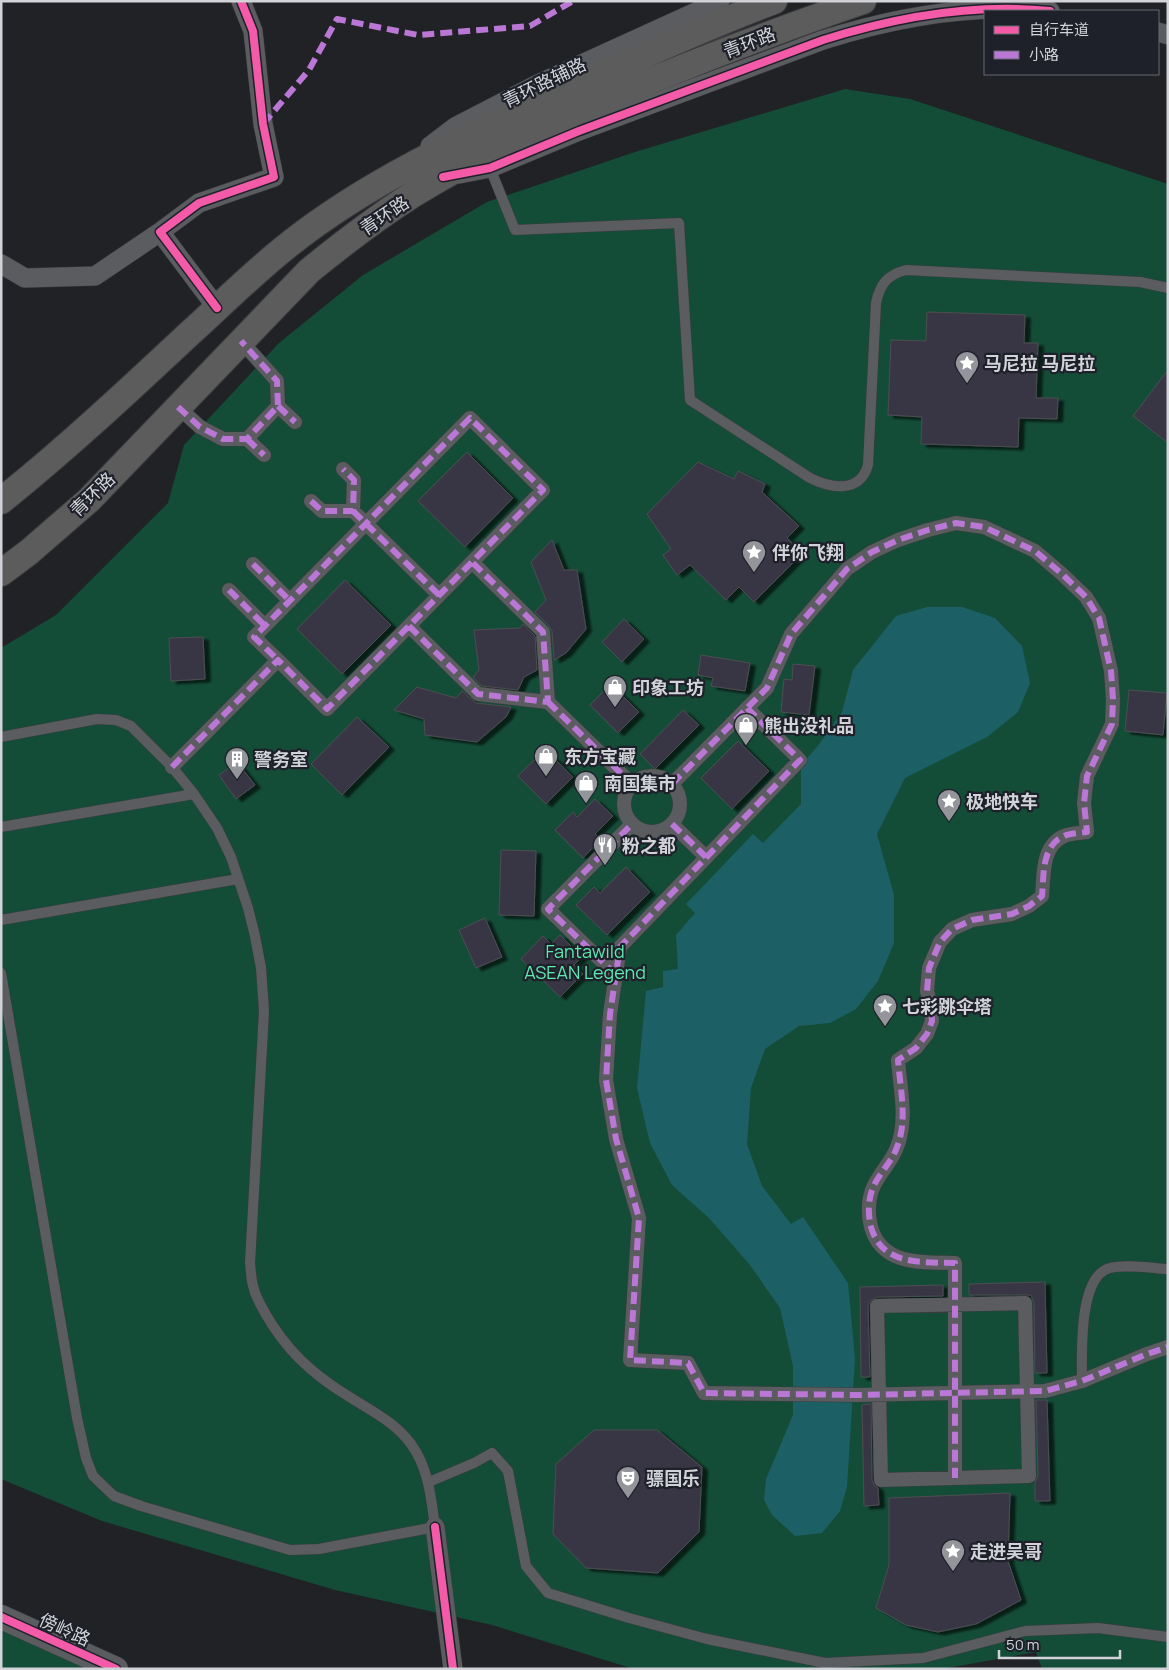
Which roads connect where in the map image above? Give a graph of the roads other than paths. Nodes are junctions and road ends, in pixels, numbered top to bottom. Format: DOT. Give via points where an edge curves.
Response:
graph roads {
  1 [pos="240,1"];
  2 [pos="720,1"];
  3 [pos="774,1"];
  4 [pos="863,1"];
  5 [pos="984,10"];
  6 [pos="490,168"];
  7 [pos="444,177"];
  8 [pos="380,183"];
  9 [pos="160,232"];
  10 [pos="1,264"];
  11 [pos="1168,288"];
  12 [pos="217,308"];
  13 [pos="241,341"];
  14 [pos="278,406"];
  15 [pos="178,407"];
  16 [pos="295,422"];
  17 [pos="247,439"];
  18 [pos="264,455"];
  19 [pos="343,469"];
  20 [pos="1,501"];
  21 [pos="311,501"];
  22 [pos="353,511"];
  23 [pos="366,524"];
  24 [pos="472,562"];
  25 [pos="253,564"];
  26 [pos="1,573"];
  27 [pos="228,590"];
  28 [pos="439,596"];
  29 [pos="290,600"];
  30 [pos="265,626"];
  31 [pos="409,626"];
  32 [pos="278,660"];
  33 [pos="548,702"];
  34 [pos="747,708"];
  35 [pos="1,737"];
  36 [pos="172,767"];
  37 [pos="632,784"];
  38 [pos="672,784"];
  39 [pos="194,794"];
  40 [pos="632,824"];
  41 [pos="672,824"];
  42 [pos="1,828"];
  43 [pos="706,857"];
  44 [pos="238,880"];
  45 [pos="1,920"];
  46 [pos="1,972"];
  47 [pos="616,975"];
  48 [pos="3,994"];
  49 [pos="1168,1269"];
  50 [pos="955,1305"];
  51 [pos="1168,1347"];
  52 [pos="1082,1381"];
  53 [pos="1027,1391"];
  54 [pos="955,1393"];
  55 [pos="879,1394"];
  56 [pos="954,1478"];
  57 [pos="429,1482"];
  58 [pos="436,1527"];
  59 [pos="1,1604"];
  60 [pos="1,1617"];
  61 [pos="1168,1637"];
  62 [pos="71,1648"];
  63 [pos="116,1669"];
  64 [pos="453,1669"];
  1 -- 9 [label="street" via="253,31 262,124 274,177 199,203"];
  2 -- 8 [label="street, 青环路辅路" via="555,76 455,127"];
  3 -- 8 [label="main road, 青环路" via="519,112"];
  4 -- 7 [label="main road, 青环路" via="786,27 614,95 511,141"];
  5 -- 6 [label="street" via="951,11 901,19 823,40"];
  6 -- 7 [label="street"];
  6 -- 11 [label="lane" via="514,230 679,223 690,400 821,484 844,486 865,475 876,303 879,290 896,273 906,270 1140,282"];
  7 -- 13 [label="main road, 青环路" via="343,242 309,271"];
  8 -- 12 [label="main road, 青环路" via="288,246"];
  9 -- 10 [label="street" via="95,276 25,278"];
  9 -- 12 [label="street"];
  12 -- 20 [label="main road, 青环路" via="62,452"];
  13 -- 14 [label="street" via="277,381"];
  13 -- 15 [label="main road, 青环路"];
  14 -- 16 [label="street"];
  14 -- 17 [label="street"];
  15 -- 17 [label="street" via="200,427 223,440"];
  15 -- 26 [label="main road, 青环路" via="89,500"];
  17 -- 18 [label="street"];
  19 -- 22 [label="street" via="354,480"];
  21 -- 22 [label="street" via="322,511"];
  22 -- 23 [label="street"];
  23 -- 24 [label="street" via="470,418 543,490"];
  23 -- 28 [label="street"];
  23 -- 29 [label="street"];
  24 -- 28 [label="street"];
  24 -- 33 [label="street" via="543,632"];
  25 -- 29 [label="street"];
  27 -- 30 [label="street"];
  28 -- 31 [label="street"];
  29 -- 30 [label="street"];
  30 -- 32 [label="street" via="254,637"];
  31 -- 32 [label="street" via="327,708"];
  31 -- 33 [label="street" via="478,694"];
  32 -- 36 [label="street"];
  33 -- 37 [label="street"];
  34 -- 38 [label="street"];
  34 -- 43 [label="street" via="800,760"];
  34 -- 50 [label="street" via="767,688 791,634 848,569 872,552 928,530 956,523 984,527 1035,551 1086,598 1099,618 1111,671 1112,724 1087,776 1084,803 1087,832 1063,836 1051,847 1044,862 1042,896 1029,906 1012,914 972,920 952,929 940,942 929,968 927,992 932,1022 916,1048 898,1060 903,1126 897,1148 872,1190 868,1215 880,1246 895,1257 917,1262 954,1263"];
  35 -- 36 [label="lane" via="97,719 116,720 130,726"];
  36 -- 39 [label="lane"];
  37 -- 38 [label="street" via="644,776 659,776"];
  37 -- 40 [label="street" via="624,797 624,812"];
  38 -- 41 [label="street" via="679,796 679,811"];
  39 -- 42 [label="lane"];
  39 -- 44 [label="lane" via="217,828"];
  40 -- 41 [label="street" via="645,832 660,831"];
  40 -- 47 [label="street" via="548,909"];
  41 -- 43 [label="street"];
  43 -- 47 [label="street" via="620,947"];
  44 -- 45 [label="lane"];
  44 -- 57 [label="lane" via="256,936 262,968 264,1011 251,1254 253,1288 271,1324 293,1354 318,1376 392,1425 410,1444 425,1468"];
  46 -- 48 [label="lane"];
  47 -- 55 [label="street" via="606,1080 616,1139 639,1218 630,1360 688,1363 704,1393"];
  48 -- 58 [label="lane" via="76,1410 93,1476 114,1496 290,1550 319,1549"];
  49 -- 52 [label="lane" via="1114,1267 1096,1277 1089,1293 1082,1333"];
  50 -- 53 [label="street" via="1025,1303"];
  50 -- 54 [label="street"];
  50 -- 55 [label="street" via="878,1306"];
  51 -- 52 [label="street"];
  52 -- 53 [label="street" via="1045,1391"];
  53 -- 54 [label="street"];
  53 -- 56 [label="street" via="1028,1476"];
  54 -- 55 [label="street"];
  54 -- 56 [label="street"];
  55 -- 56 [label="street" via="881,1480"];
  57 -- 58 [label="lane"];
  57 -- 61 [label="lane" via="492,1452 508,1471 526,1566 548,1593 708,1639 825,1663 923,1658 1025,1631 1098,1628"];
  58 -- 64 [label="street"];
  59 -- 62 [label="street"];
  60 -- 62 [label="street, 傍岭路"];
  62 -- 63 [label="street, 傍岭路"];
}
